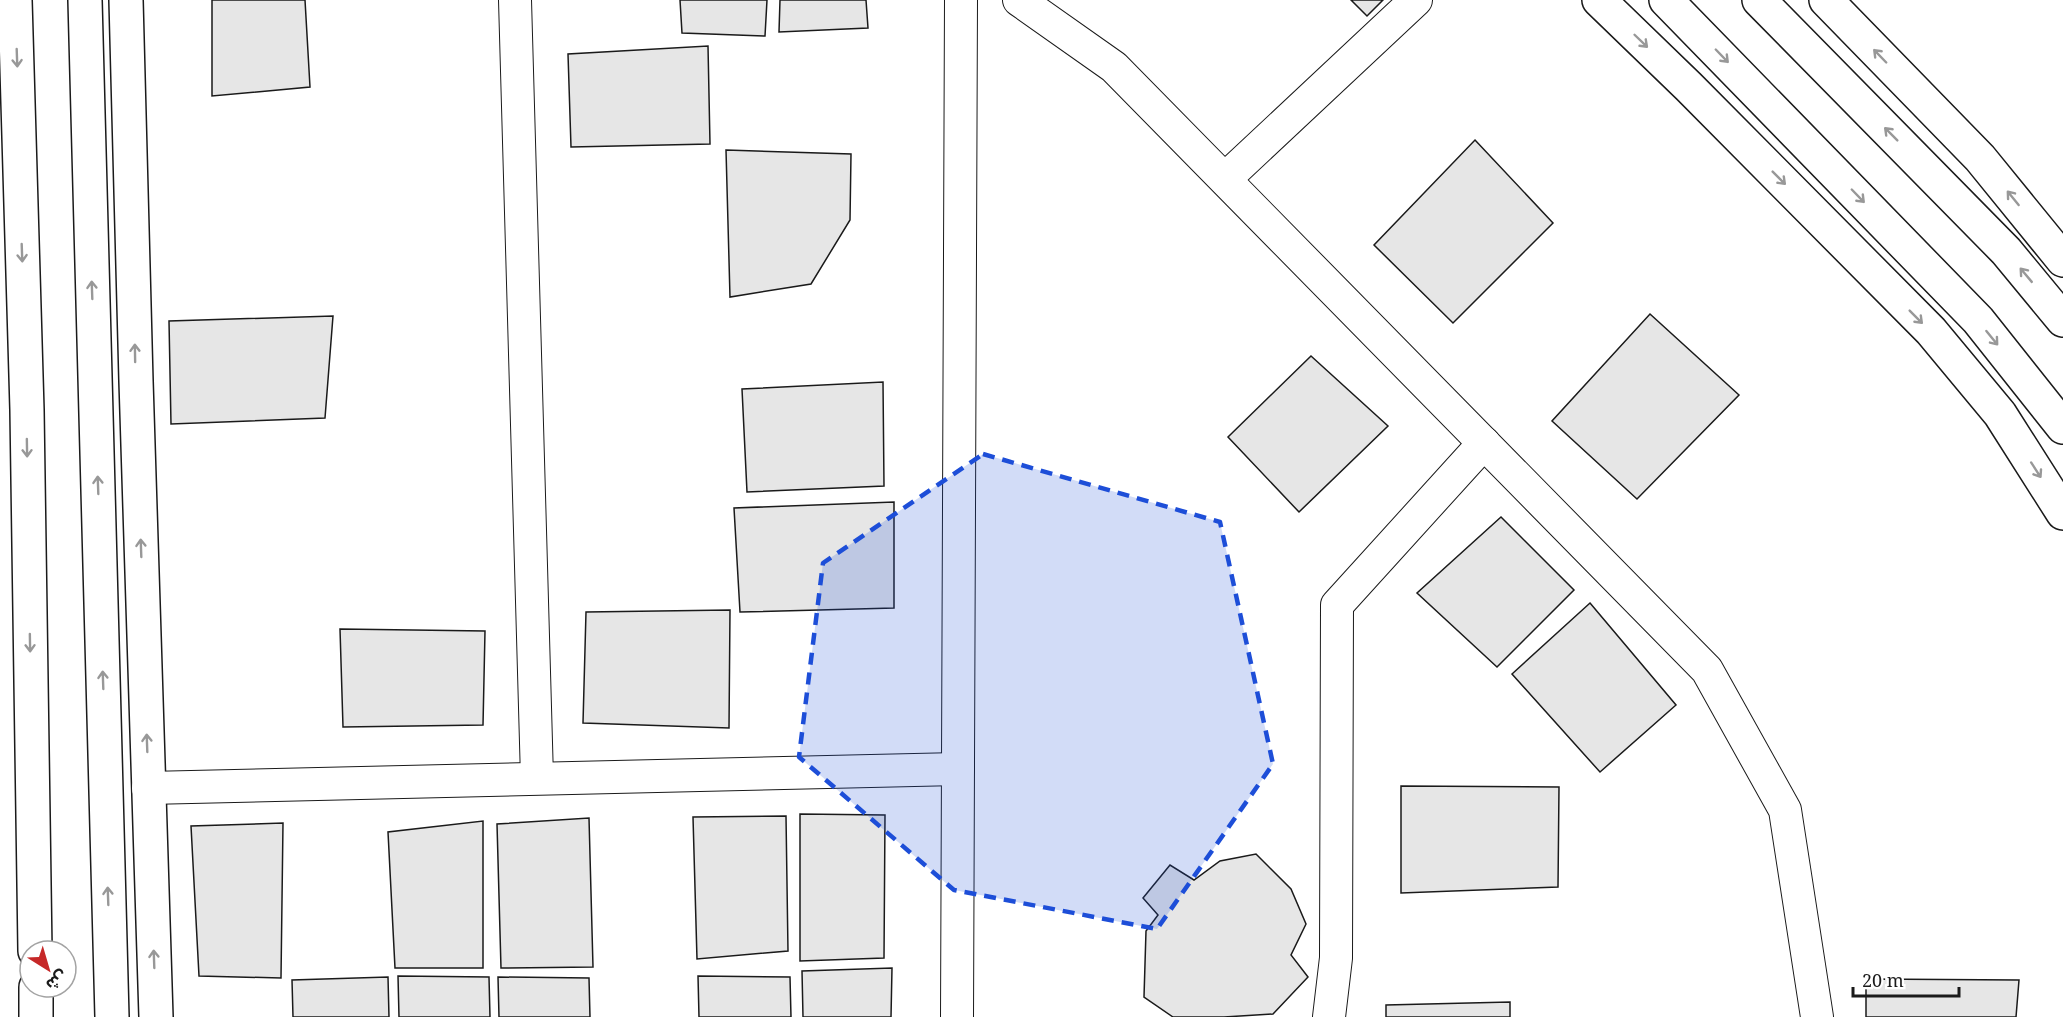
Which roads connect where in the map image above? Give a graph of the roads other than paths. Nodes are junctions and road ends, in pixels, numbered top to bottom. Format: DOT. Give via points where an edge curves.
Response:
graph roads {
  1 [pos="15,0"];
  2 [pos="85,0"];
  3 [pos="126,0"];
  4 [pos="515,0"];
  5 [pos="961,0"];
  6 [pos="1019,0"];
  7 [pos="1416,0"];
  8 [pos="1599,0"];
  9 [pos="1666,0"];
  10 [pos="1759,0"];
  11 [pos="1826,0"];
  12 [pos="1225,179"];
  13 [pos="2063,260"];
  14 [pos="2063,320"];
  15 [pos="2063,427"];
  16 [pos="1484,443"];
  17 [pos="2063,513"];
  18 [pos="958,769"];
  19 [pos="537,778"];
  20 [pos="148,788"];
  21 [pos="35,939"];
  22 [pos="36,999"];
  23 [pos="36,1017"];
  24 [pos="112,1017"];
  25 [pos="156,1017"];
  26 [pos="957,1017"];
  27 [pos="1329,1017"];
  28 [pos="1816,1017"];
  1 -- 21 [label="main road, one-way" via="27,410"];
  24 -- 2 [label="main road, one-way"];
  20 -- 3 [label="main road, one-way"];
  4 -- 19 [label="street"];
  5 -- 18 [label="street"];
  6 -- 12 [label="street" via="1114,67"];
  7 -- 12 [label="street"];
  8 -- 17 [label="main road, one-way" via="1931,331 2000,414"];
  9 -- 15 [label="main road, one-way" via="1978,320"];
  14 -- 10 [label="main road, one-way" via="2006,251"];
  13 -- 11 [label="main road, one-way" via="1980,158"];
  12 -- 16 [label="street"];
  16 -- 27 [label="street" via="1337,605 1336,958"];
  16 -- 28 [label="street" via="1707,670 1785,810"];
  18 -- 19 [label="street"];
  18 -- 26 [label="street"];
  19 -- 20 [label="street"];
  25 -- 20 [label="main road, one-way"];
  22 -- 23 [label="main road"];
}
